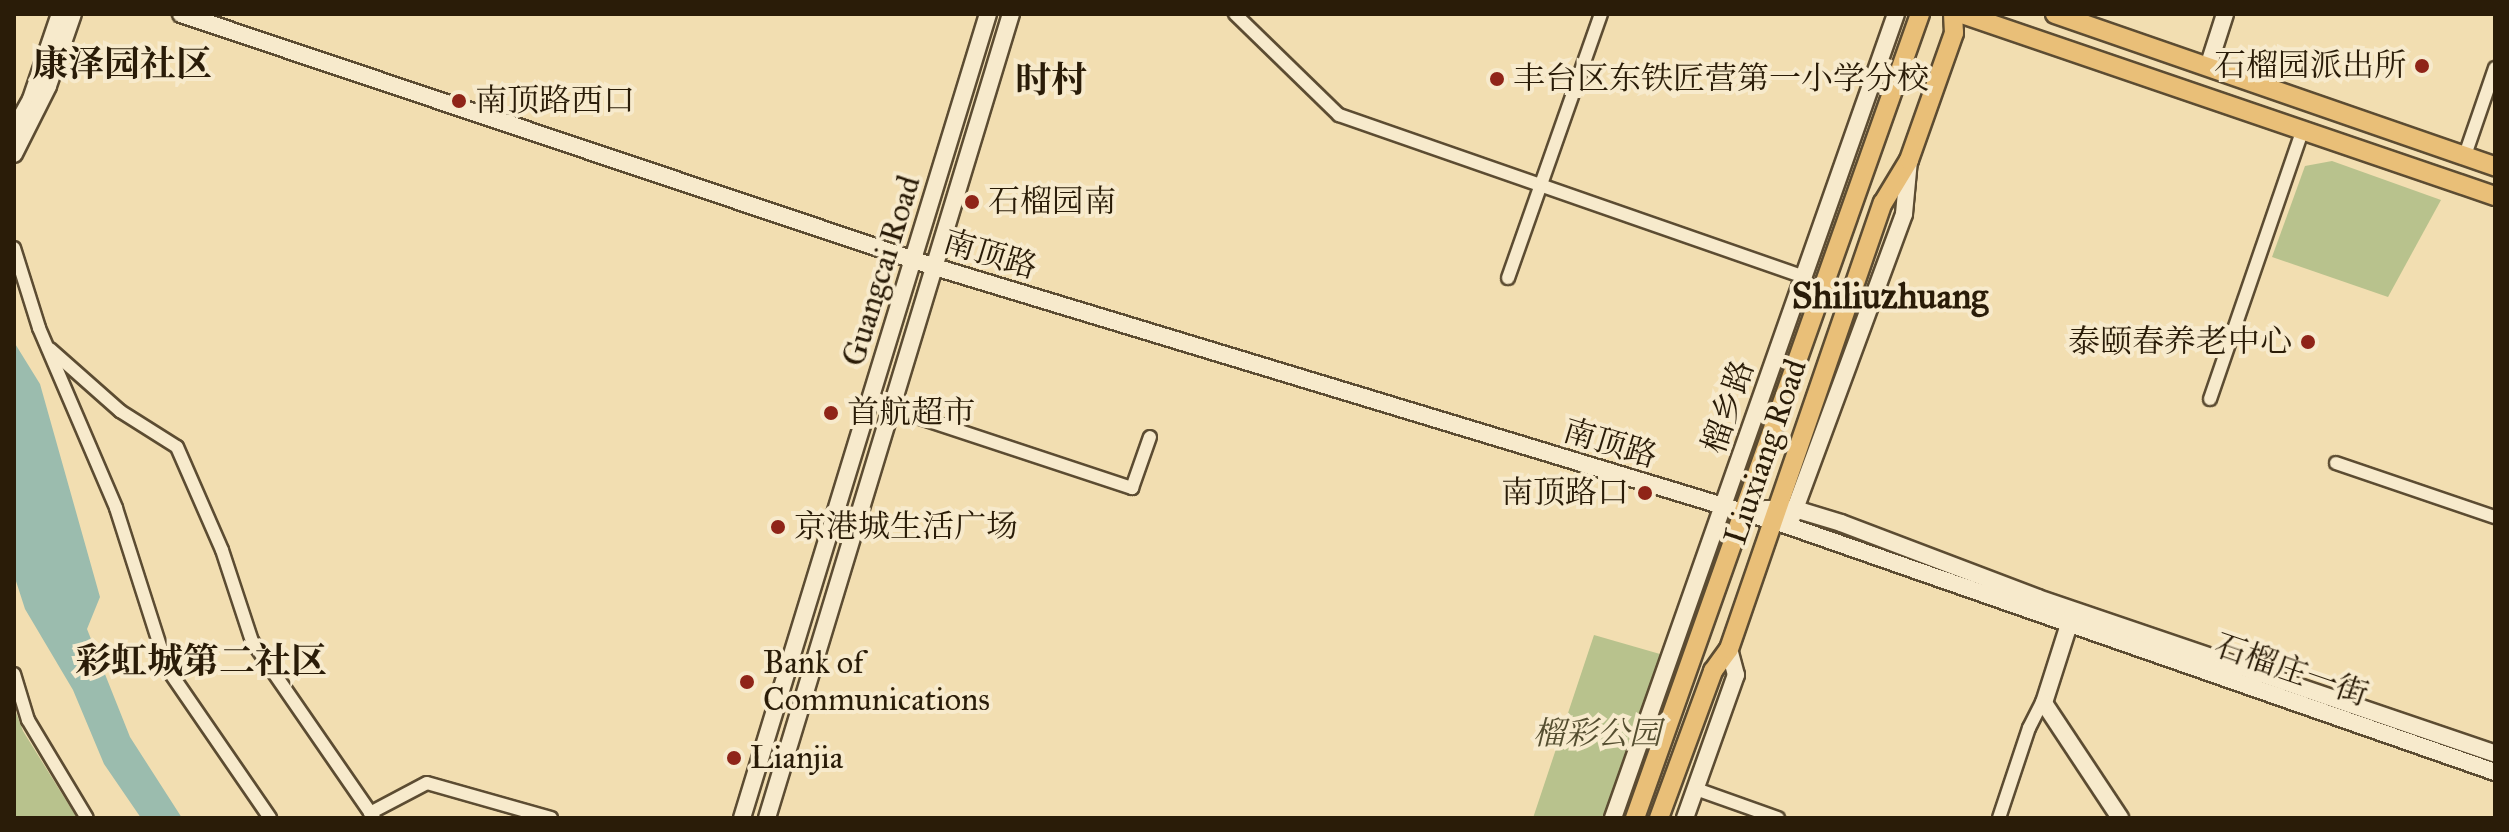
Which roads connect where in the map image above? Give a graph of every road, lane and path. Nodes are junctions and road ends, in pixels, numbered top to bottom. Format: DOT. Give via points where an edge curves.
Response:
graph roads {
  1 [pos="60,14"];
  2 [pos="73,14"];
  3 [pos="181,14"];
  4 [pos="988,14"];
  5 [pos="1011,14"];
  6 [pos="1235,14"];
  7 [pos="1601,14"];
  8 [pos="1896,14"];
  9 [pos="1920,14"];
  10 [pos="1953,14"];
  11 [pos="2055,14"];
  12 [pos="2225,14"];
  13 [pos="1969,15"];
  14 [pos="2208,67"];
  15 [pos="2495,68"];
  16 [pos="2303,129"];
  17 [pos="14,130"];
  18 [pos="14,154"];
  19 [pos="2465,155"];
  20 [pos="2495,166"];
  21 [pos="1540,186"];
  22 [pos="2495,196"];
  23 [pos="14,248"];
  24 [pos="915,261"];
  25 [pos="935,267"];
  26 [pos="1804,277"];
  27 [pos="1508,278"];
  28 [pos="48,347"];
  29 [pos="2210,399"];
  30 [pos="893,409"];
  31 [pos="1150,437"];
  32 [pos="2336,463"];
  33 [pos="1723,509"];
  34 [pos="1744,513"];
  35 [pos="1783,516"];
  36 [pos="2495,517"];
  37 [pos="2071,617"];
  38 [pos="1729,649"];
  39 [pos="14,674"];
  40 [pos="2044,699"];
  41 [pos="2495,754"];
  42 [pos="2495,772"];
  43 [pos="1696,789"];
  44 [pos="1636,812"];
  45 [pos="1661,814"];
  46 [pos="372,816"];
  47 [pos="87,818"];
  48 [pos="270,818"];
  49 [pos="551,818"];
  50 [pos="742,818"];
  51 [pos="767,818"];
  52 [pos="1613,818"];
  53 [pos="1685,818"];
  54 [pos="1778,818"];
  55 [pos="1999,818"];
  56 [pos="2120,818"];
  1 -- 17 [label="street"];
  2 -- 18 [label="street" via="48,86"];
  3 -- 24 [label="street, 南顶路"];
  4 -- 24 [label="street, Guangcai Road"];
  5 -- 25 [label="street, Guangcai Road"];
  6 -- 21 [label="street" via="1339,115"];
  7 -- 21 [label="street"];
  8 -- 26 [label="street, 榴乡路"];
  9 -- 34 [label="main road, Liuxiang Road"];
  10 -- 35 [label="main road, Liuxiang Road" via="1954,33 1909,160 1883,203"];
  11 -- 14 [label="main road"];
  12 -- 14 [label="street"];
  13 -- 16 [label="main road"];
  14 -- 19 [label="main road"];
  15 -- 19 [label="street"];
  16 -- 22 [label="main road"];
  16 -- 29 [label="street"];
  19 -- 20 [label="main road"];
  21 -- 26 [label="street"];
  21 -- 27 [label="street"];
  23 -- 28 [label="street"];
  24 -- 25 [label="street, 南顶路"];
  24 -- 50 [label="street, Guangcai Road"];
  25 -- 30 [label="street, Guangcai Road"];
  25 -- 33 [label="street, 南顶路"];
  26 -- 33 [label="street, 榴乡路"];
  28 -- 46 [label="street" via="120,411 177,447 222,550 252,641"];
  28 -- 48 [label="street" via="116,508 167,668"];
  30 -- 31 [label="street" via="1132,488"];
  30 -- 51 [label="street, Guangcai Road"];
  32 -- 36 [label="street"];
  33 -- 34 [label="street, 南顶路"];
  33 -- 52 [label="street, 榴乡路"];
  34 -- 35 [label="street, 南顶路"];
  34 -- 44 [label="main road, Liuxiang Road"];
  35 -- 37 [label="street, 南顶路"];
  35 -- 38 [label="main road, Liuxiang Road"];
  37 -- 40 [label="street"];
  37 -- 41 [label="street, 石榴庄一街"];
  37 -- 42 [label="street, 石榴庄一街"];
  38 -- 43 [label="street" via="1736,675"];
  38 -- 45 [label="main road, Liuxiang Road" via="1713,671"];
  39 -- 47 [label="street" via="28,720"];
  40 -- 55 [label="street"];
  40 -- 56 [label="street"];
  43 -- 53 [label="street"];
  43 -- 54 [label="street"];
  46 -- 49 [label="street" via="427,783"];
}
